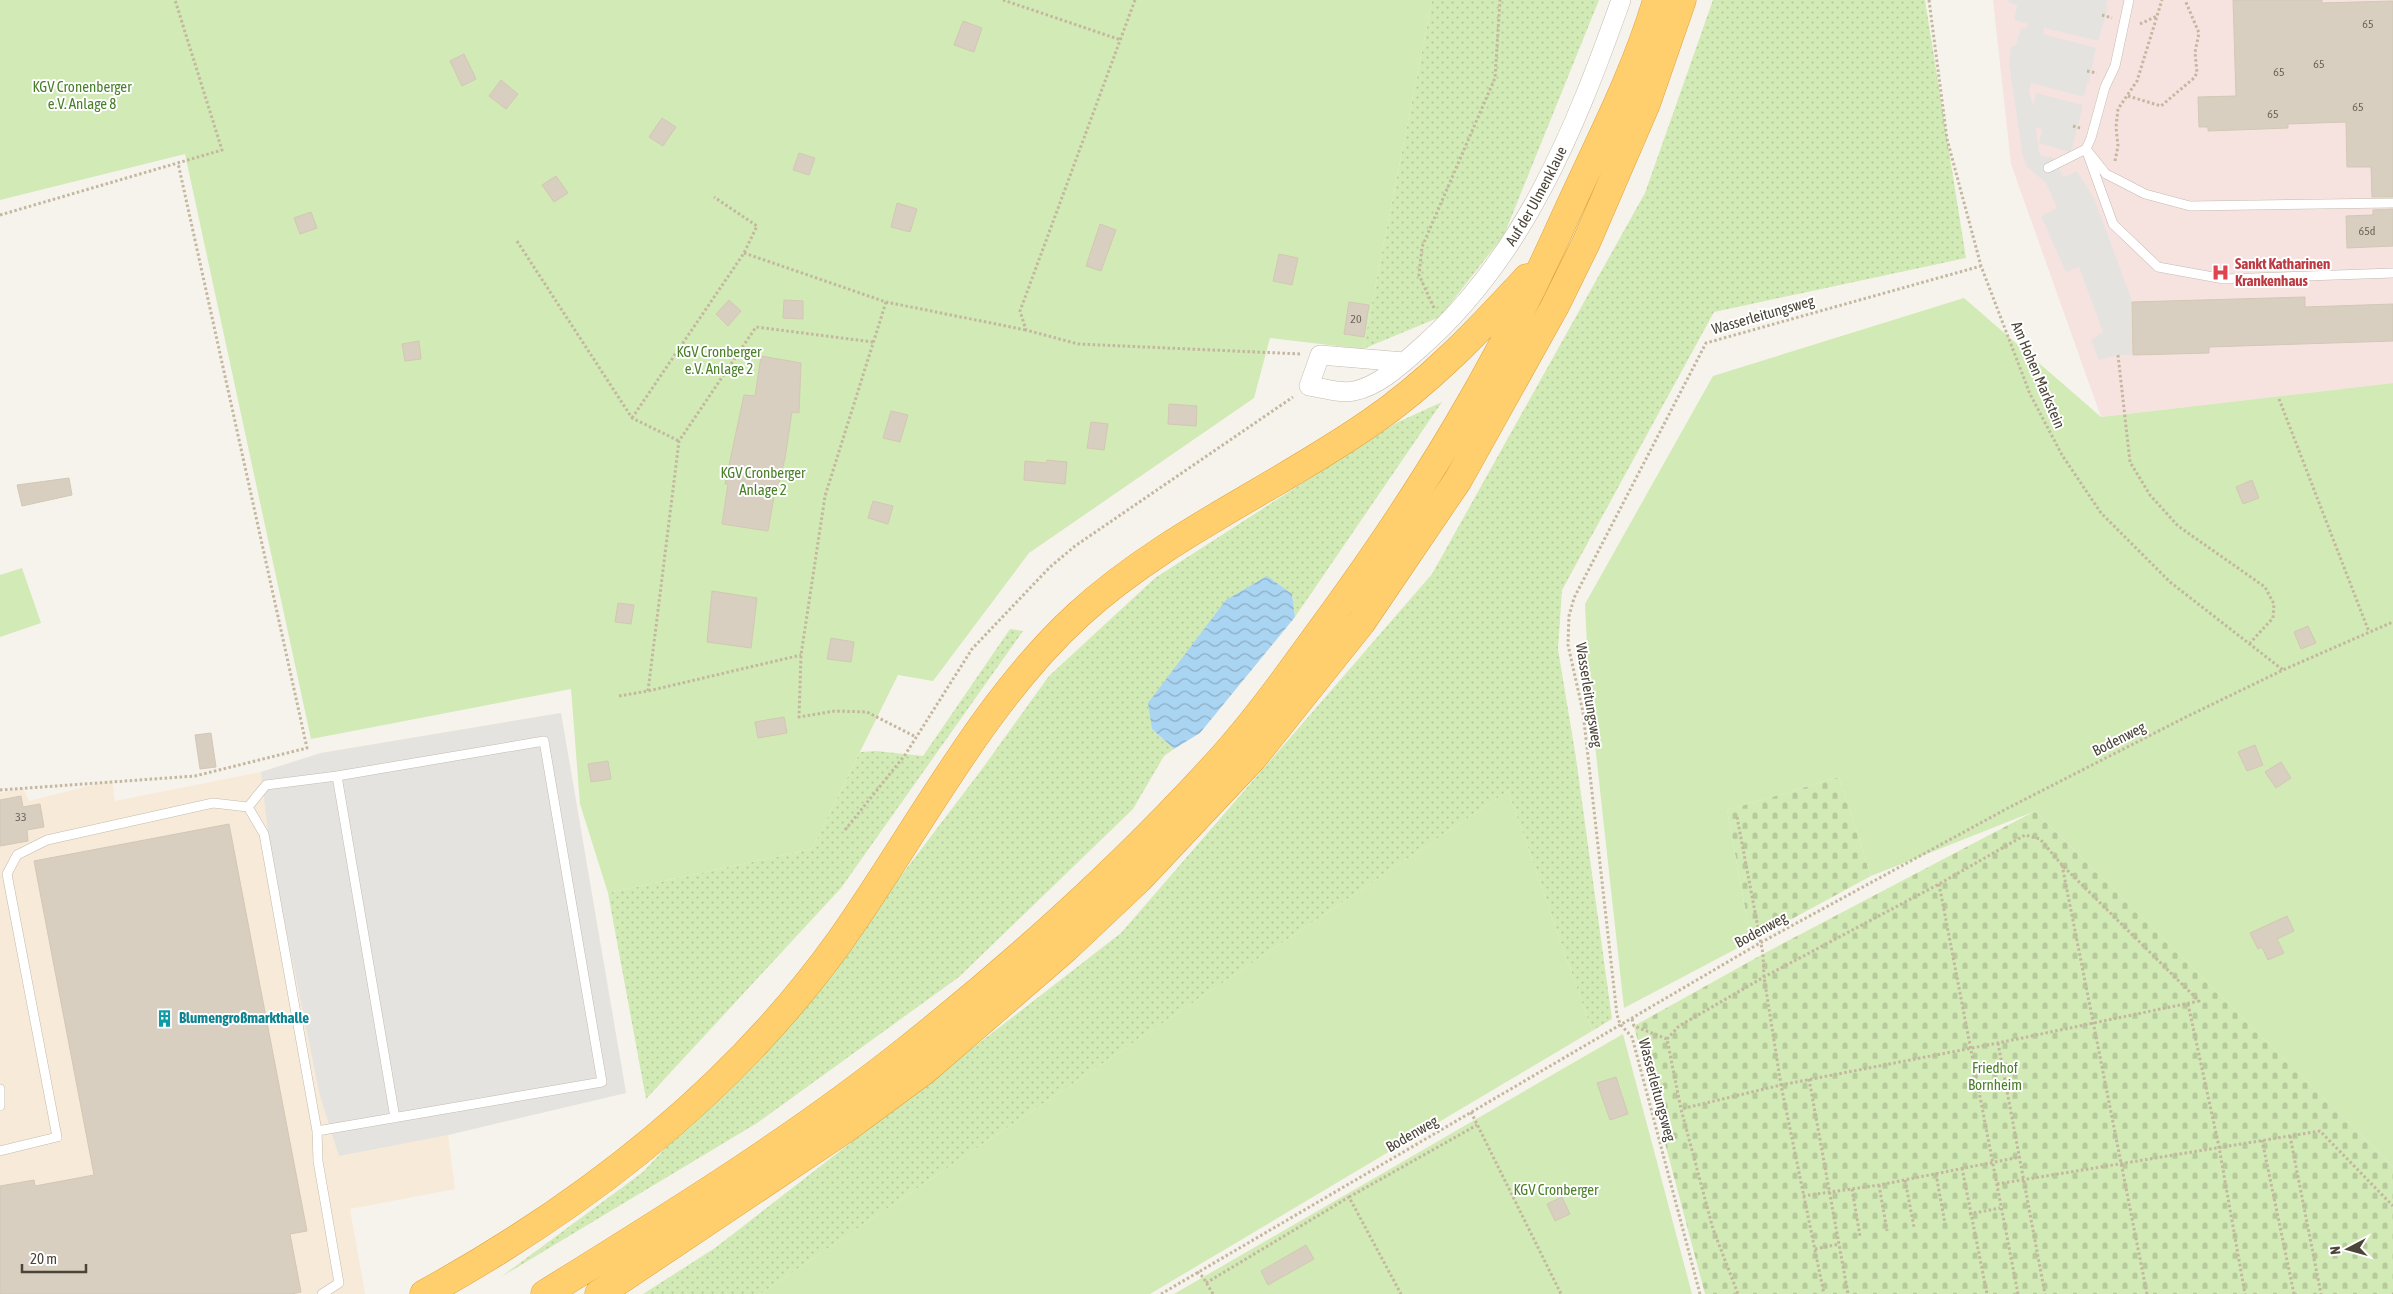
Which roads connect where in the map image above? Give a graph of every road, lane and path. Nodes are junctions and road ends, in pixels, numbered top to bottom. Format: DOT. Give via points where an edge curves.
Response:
graph roads {
  1 [pos="175,0"];
  2 [pos="1003,0"];
  3 [pos="1135,0"];
  4 [pos="1500,0"];
  5 [pos="1621,0"];
  6 [pos="1656,0"];
  7 [pos="1682,0"];
  8 [pos="1929,0"];
  9 [pos="2129,0"];
  10 [pos="2162,0"];
  11 [pos="2185,0"];
  12 [pos="1121,40"];
  13 [pos="2128,96"];
  14 [pos="2086,149"];
  15 [pos="178,163"];
  16 [pos="2048,168"];
  17 [pos="2106,174"];
  18 [pos="714,197"];
  19 [pos="2393,203"];
  20 [pos="0,214"];
  21 [pos="517,241"];
  22 [pos="744,253"];
  23 [pos="1547,257"];
  24 [pos="1981,266"];
  25 [pos="2393,273"];
  26 [pos="886,302"];
  27 [pos="1443,328"];
  28 [pos="1026,330"];
  29 [pos="873,342"];
  30 [pos="1320,354"];
  31 [pos="2118,355"];
  32 [pos="1404,362"];
  33 [pos="1309,386"];
  34 [pos="2278,399"];
  35 [pos="632,418"];
  36 [pos="679,441"];
  37 [pos="2393,622"];
  38 [pos="2370,632"];
  39 [pos="2250,643"];
  40 [pos="801,655"];
  41 [pos="2283,670"];
  42 [pos="648,691"];
  43 [pos="619,696"];
  44 [pos="916,737"];
  45 [pos="337,776"];
  46 [pos="0,790"];
  47 [pos="248,807"];
  48 [pos="1737,817"];
  49 [pos="845,830"];
  50 [pos="2062,865"];
  51 [pos="1939,884"];
  52 [pos="1760,943"];
  53 [pos="1764,977"];
  54 [pos="2188,1004"];
  55 [pos="1632,1019"];
  56 [pos="2094,1023"];
  57 [pos="1620,1024"];
  58 [pos="1667,1039"];
  59 [pos="1998,1044"];
  60 [pos="1970,1049"];
  61 [pos="1809,1079"];
  62 [pos="1781,1084"];
  63 [pos="0,1089"];
  64 [pos="0,1106"];
  65 [pos="1680,1109"];
  66 [pos="1471,1112"];
  67 [pos="395,1118"];
  68 [pos="1477,1125"];
  69 [pos="317,1131"];
  70 [pos="2290,1136"];
  71 [pos="2262,1140"];
  72 [pos="2218,1146"];
  73 [pos="0,1151"];
  74 [pos="2020,1157"];
  75 [pos="1994,1163"];
  76 [pos="2121,1164"];
  77 [pos="1962,1168"];
  78 [pos="1936,1174"];
  79 [pos="2025,1179"];
  80 [pos="1905,1180"];
  81 [pos="1997,1184"];
  82 [pos="1879,1185"];
  83 [pos="1852,1189"];
  84 [pos="1829,1192"];
  85 [pos="1349,1196"];
  86 [pos="1803,1196"];
  87 [pos="2393,1206"];
  88 [pos="2000,1208"];
  89 [pos="1969,1214"];
  90 [pos="1945,1224"];
  91 [pos="1914,1227"];
  92 [pos="1887,1231"];
  93 [pos="1860,1236"];
  94 [pos="1839,1244"];
  95 [pos="1815,1250"];
  96 [pos="1197,1272"];
  97 [pos="1206,1283"];
  98 [pos="322,1294"];
  99 [pos="424,1294"];
  100 [pos="545,1294"];
  101 [pos="599,1294"];
  102 [pos="1161,1294"];
  103 [pos="1213,1294"];
  104 [pos="1401,1294"];
  105 [pos="1561,1294"];
  106 [pos="1700,1294"];
  107 [pos="1738,1294"];
  108 [pos="1824,1294"];
  109 [pos="1848,1294"];
  110 [pos="1987,1294"];
  111 [pos="2018,1294"];
  112 [pos="2045,1294"];
  113 [pos="2147,1294"];
  114 [pos="2245,1294"];
  115 [pos="2294,1294"];
  116 [pos="2321,1294"];
  1 -- 15 [label="path" via="222,150"];
  2 -- 12 [label="path"];
  3 -- 12 [label="path"];
  4 -- 27 [label="path" via="1495,78 1422,247 1419,275"];
  5 -- 27 [label="street, Auf der Ulmenklaue" via="1572,127 1537,201 1485,281"];
  6 -- 23 [label="highway" via="1628,78"];
  7 -- 101 [label="highway" via="1646,104 1586,243 1555,306 1458,480 1361,623 1253,758 1066,948 925,1070 821,1145"];
  8 -- 24 [label="path, Am Hohen Markstein" via="1947,138"];
  9 -- 14 [label="lane" via="2114,66"];
  10 -- 13 [label="path" via="2137,81"];
  11 -- 13 [label="path" via="2198,33 2195,52 2197,73 2161,106"];
  12 -- 28 [label="path" via="1020,311"];
  13 -- 17 [label="path" via="2118,109 2118,146 2114,165"];
  14 -- 16 [label="lane"];
  14 -- 17 [label="lane"];
  14 -- 25 [label="lane" via="2113,224 2158,267 2224,279"];
  15 -- 20 [label="path"];
  15 -- 46 [label="path" via="307,748 195,776"];
  17 -- 19 [label="lane" via="2145,194 2190,206"];
  18 -- 22 [label="path" via="757,226"];
  21 -- 35 [label="path"];
  22 -- 26 [label="path"];
  22 -- 35 [label="path"];
  23 -- 99 [label="highway" via="1466,344 1370,424 1179,540 1119,580 1077,615 1041,651 968,748 837,945 786,1008 741,1056 624,1164 511,1244"];
  23 -- 100 [label="highway" via="1464,417 1387,539 1282,683 1225,754 1170,811 1052,927 907,1050 770,1149"];
  24 -- 39 [label="path, Am Hohen Markstein" via="2030,394 2062,455 2102,513 2170,582"];
  24 -- 57 [label="path, Wasserleitungsweg" via="1706,343 1574,598 1568,645 1583,712"];
  26 -- 28 [label="path"];
  26 -- 29 [label="path"];
  27 -- 32 [label="street, Auf der Ulmenklaue"];
  28 -- 30 [label="path" via="1078,344"];
  29 -- 36 [label="path" via="756,327"];
  29 -- 40 [label="path" via="825,496"];
  30 -- 32 [label="street"];
  30 -- 33 [label="street"];
  31 -- 39 [label="path" via="2130,462 2150,495 2178,526 2265,586 2274,604 2273,618"];
  32 -- 33 [label="street, Auf der Ulmenklaue" via="1369,386 1352,392"];
  33 -- 44 [label="path" via="1075,546 1050,567 972,649"];
  34 -- 38 [label="path"];
  35 -- 36 [label="path"];
  36 -- 42 [label="path"];
  37 -- 38 [label="path, Bodenweg"];
  38 -- 41 [label="path, Bodenweg"];
  39 -- 41 [label="path, Am Hohen Markstein"];
  40 -- 42 [label="path"];
  40 -- 44 [label="path" via="799,717 835,711 867,712"];
  41 -- 52 [label="path, Bodenweg" via="2008,808"];
  42 -- 43 [label="path"];
  44 -- 49 [label="path"];
  45 -- 47 [label="lane" via="266,785"];
  45 -- 67 [label="lane"];
  45 -- 67 [label="lane" via="544,741 602,1082"];
  47 -- 69 [label="lane" via="264,834"];
  47 -- 73 [label="lane" via="213,803 47,840 17,855 7,874 57,1137"];
  48 -- 52 [label="path"];
  50 -- 51 [label="path" via="2040,840 2025,835"];
  50 -- 54 [label="path" via="2199,1002"];
  50 -- 56 [label="path"];
  51 -- 53 [label="path"];
  51 -- 60 [label="path"];
  52 -- 53 [label="path"];
  52 -- 55 [label="path, Bodenweg"];
  53 -- 58 [label="path" via="1678,1026"];
  53 -- 62 [label="path"];
  54 -- 56 [label="path"];
  54 -- 72 [label="path"];
  55 -- 57 [label="path, Bodenweg"];
  55 -- 58 [label="path" via="1634,1026"];
  56 -- 59 [label="path"];
  56 -- 76 [label="path"];
  57 -- 66 [label="path, Bodenweg"];
  57 -- 106 [label="path, Wasserleitungsweg" via="1632,1037"];
  58 -- 65 [label="path"];
  59 -- 60 [label="path"];
  59 -- 74 [label="path"];
  60 -- 61 [label="path"];
  60 -- 75 [label="path"];
  61 -- 62 [label="path"];
  61 -- 84 [label="path"];
  62 -- 65 [label="path"];
  62 -- 86 [label="path"];
  63 -- 64 [label="lane"];
  65 -- 107 [label="path" via="1713,1229"];
  66 -- 68 [label="path"];
  66 -- 96 [label="path, Bodenweg"];
  67 -- 69 [label="lane"];
  68 -- 85 [label="path"];
  68 -- 105 [label="path"];
  69 -- 98 [label="lane" via="318,1161 339,1283"];
  70 -- 71 [label="path"];
  70 -- 87 [label="path" via="2320,1131"];
  70 -- 116 [label="path"];
  71 -- 72 [label="path"];
  71 -- 115 [label="path"];
  72 -- 76 [label="path"];
  72 -- 114 [label="path"];
  74 -- 75 [label="path"];
  74 -- 79 [label="path"];
  75 -- 77 [label="path"];
  75 -- 81 [label="path"];
  76 -- 79 [label="path"];
  76 -- 113 [label="path"];
  77 -- 78 [label="path"];
  77 -- 89 [label="path"];
  78 -- 80 [label="path"];
  78 -- 90 [label="path"];
  79 -- 81 [label="path"];
  79 -- 112 [label="path"];
  80 -- 82 [label="path"];
  80 -- 91 [label="path"];
  81 -- 88 [label="path"];
  82 -- 83 [label="path"];
  82 -- 92 [label="path"];
  83 -- 84 [label="path"];
  83 -- 93 [label="path"];
  84 -- 86 [label="path"];
  84 -- 94 [label="path"];
  85 -- 97 [label="path"];
  85 -- 104 [label="path"];
  86 -- 95 [label="path"];
  88 -- 89 [label="path"];
  88 -- 111 [label="path"];
  89 -- 110 [label="path"];
  94 -- 95 [label="path"];
  94 -- 109 [label="path"];
  95 -- 108 [label="path"];
  96 -- 97 [label="path"];
  96 -- 102 [label="path, Bodenweg"];
  97 -- 103 [label="path"];
}
